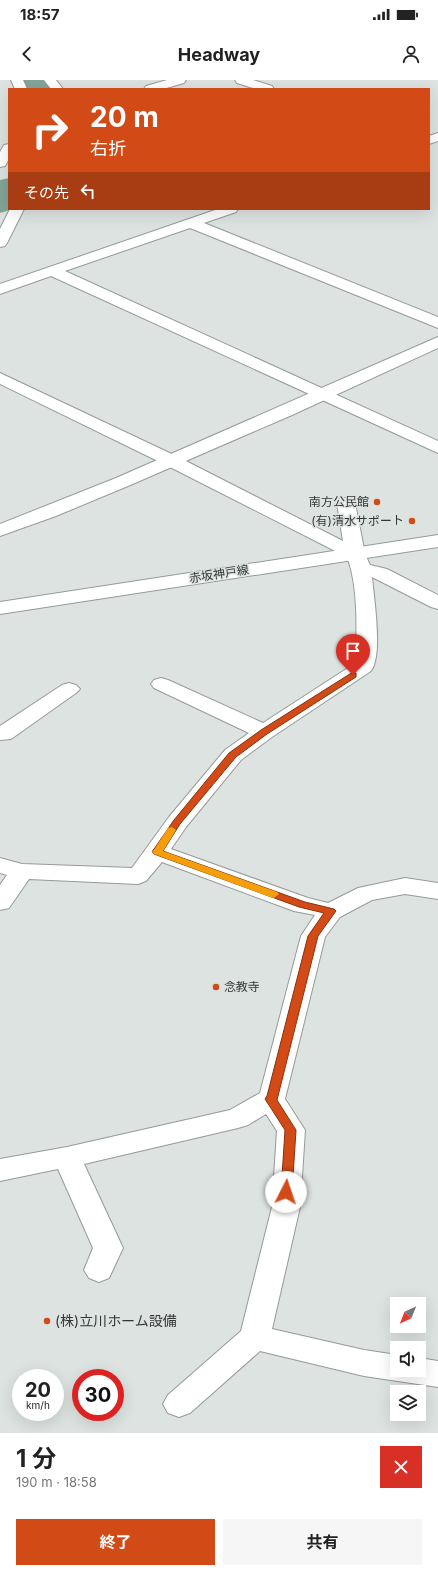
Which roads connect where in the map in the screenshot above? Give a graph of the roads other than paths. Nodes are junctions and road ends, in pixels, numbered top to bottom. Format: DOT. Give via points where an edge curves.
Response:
graph roads {
  1 [pos="50,80"];
  2 [pos="180,80"];
  3 [pos="241,80"];
  4 [pos="56,88"];
  5 [pos="153,88"];
  6 [pos="265,88"];
  7 [pos="6,148"];
  8 [pos="0,163"];
  9 [pos="16,210"];
  10 [pos="228,210"];
  11 [pos="191,223"];
  12 [pos="0,243"];
  13 [pos="52,271"];
  14 [pos="0,289"];
  15 [pos="438,323"];
  16 [pos="438,342"];
  17 [pos="0,378"];
  18 [pos="323,395"];
  19 [pos="438,448"];
  20 [pos="172,461"];
  21 [pos="346,503"];
  22 [pos="0,530"];
  23 [pos="438,541"];
  24 [pos="358,562"];
  25 [pos="438,603"];
  26 [pos="0,608"];
  27 [pos="161,684"];
  28 [pos="69,689"];
  29 [pos="264,732"];
  30 [pos="1,735"];
  31 [pos="157,852"];
  32 [pos="0,865"];
  33 [pos="22,871"];
  34 [pos="438,891"];
  35 [pos="0,902"];
  36 [pos="331,911"];
  37 [pos="270,1099"];
  38 [pos="67,1157"];
  39 [pos="0,1170"];
  40 [pos="99,1270"];
  41 [pos="255,1337"];
  42 [pos="390,1367"];
  43 [pos="426,1372"];
  44 [pos="438,1374"];
  45 [pos="179,1404"];
  1 -- 4 [label="street"];
  2 -- 5 [label="street"];
  3 -- 6 [label="street"];
  7 -- 8 [label="street"];
  9 -- 12 [label="street"];
  10 -- 11 [label="street"];
  11 -- 13 [label="street"];
  11 -- 15 [label="street"];
  13 -- 14 [label="street"];
  13 -- 18 [label="street"];
  16 -- 18 [label="street"];
  17 -- 20 [label="street"];
  18 -- 19 [label="street"];
  18 -- 20 [label="street"];
  20 -- 22 [label="street" via="51,512"];
  20 -- 24 [label="street"];
  21 -- 24 [label="street"];
  23 -- 24 [label="street, 赤坂神戸線"];
  24 -- 25 [label="street"];
  24 -- 26 [label="street, 赤坂神戸線"];
  24 -- 29 [label="street" via="367,643 364,667"];
  27 -- 29 [label="street"];
  28 -- 30 [label="street"];
  29 -- 31 [label="street" via="233,755 177,822"];
  31 -- 33 [label="street" via="138,876"];
  31 -- 36 [label="street" via="303,905"];
  32 -- 33 [label="street"];
  33 -- 35 [label="street"];
  34 -- 36 [label="street" via="405,886 366,893"];
  36 -- 37 [label="street" via="313,936"];
  37 -- 38 [label="street" via="238,1118"];
  37 -- 41 [label="street" via="291,1130 286,1207"];
  38 -- 39 [label="street"];
  38 -- 40 [label="street" via="108,1248"];
  41 -- 42 [label="street"];
  41 -- 45 [label="street"];
  43 -- 44 [label="street"];
}
